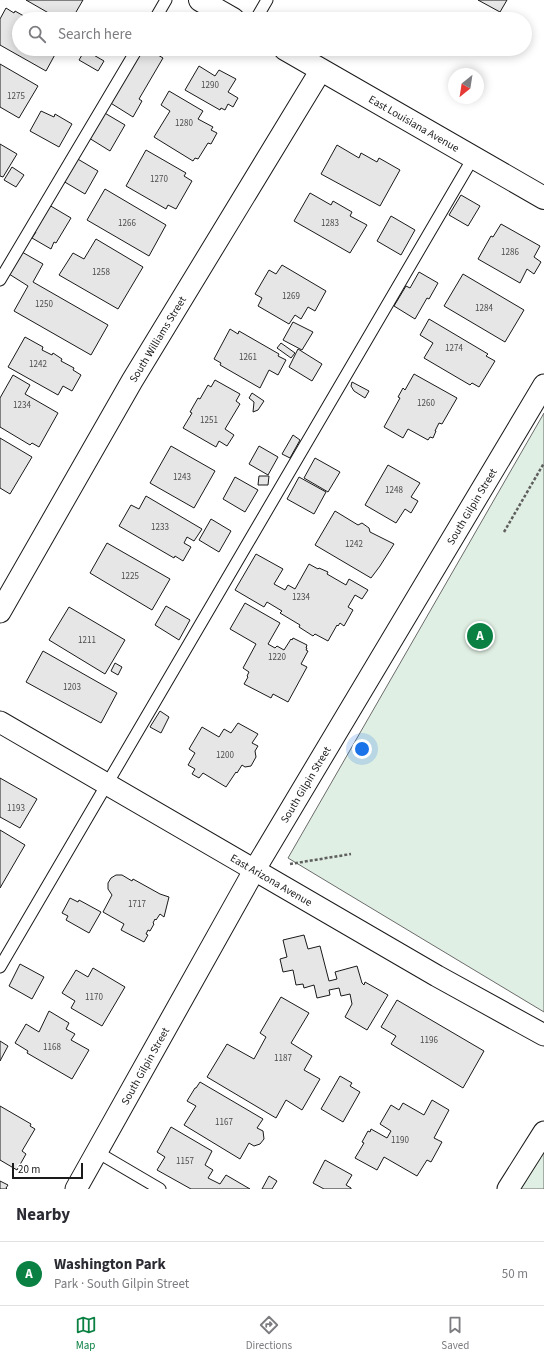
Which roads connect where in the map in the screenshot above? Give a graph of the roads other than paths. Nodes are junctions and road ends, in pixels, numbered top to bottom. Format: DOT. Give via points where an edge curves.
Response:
graph roads {
  1 [pos="166,0"];
  2 [pos="200,0"];
  3 [pos="267,0"];
  4 [pos="159,12"];
  5 [pos="221,12"];
  6 [pos="260,12"];
  7 [pos="133,56"];
  8 [pos="297,56"];
  9 [pos="321,70"];
  10 [pos="473,158"];
  11 [pos="544,198"];
  12 [pos="0,280"];
  13 [pos="544,385"];
  14 [pos="0,612"];
  15 [pos="0,722"];
  16 [pos="106,784"];
  17 [pos="255,869"];
  18 [pos="0,967"];
  19 [pos="544,1035"];
  20 [pos="544,1132"];
  21 [pos="97,1152"];
  22 [pos="76,1189"];
  23 [pos="160,1189"];
  24 [pos="508,1189"];
  1 -- 4 [label="lane"];
  2 -- 5 [label="street"];
  3 -- 6 [label="lane"];
  7 -- 12 [label="lane"];
  8 -- 9 [label="street, East Louisiana Avenue"];
  9 -- 10 [label="street, East Louisiana Avenue"];
  9 -- 14 [label="street, South Williams Street" via="132,381"];
  10 -- 11 [label="street, East Louisiana Avenue"];
  10 -- 16 [label="lane"];
  13 -- 17 [label="street, South Gilpin Street"];
  15 -- 16 [label="street, East Arizona Avenue"];
  16 -- 17 [label="street, East Arizona Avenue"];
  16 -- 18 [label="lane"];
  17 -- 19 [label="street, East Arizona Avenue"];
  17 -- 21 [label="street, South Gilpin Street"];
  20 -- 24 [label="street"];
  21 -- 22 [label="street, South Gilpin Street"];
  21 -- 23 [label="lane"];
}
